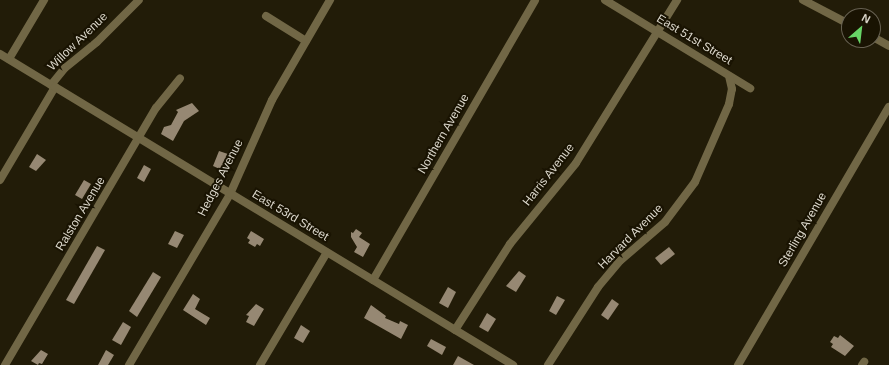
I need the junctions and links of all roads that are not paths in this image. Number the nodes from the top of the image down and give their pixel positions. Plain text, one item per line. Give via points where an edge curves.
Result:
1 (44, 0) edge
2 (139, 0) edge
3 (330, 0) edge
4 (535, 0) edge
5 (605, 0) edge
6 (677, 0) edge
7 (803, 0) edge
8 (266, 16) dead end
9 (841, 20) edge
10 (659, 33) junction
11 (306, 41) junction
12 (0, 54) edge
13 (9, 59) junction
14 (729, 76) junction
15 (180, 78) dead end
16 (53, 86) junction
17 (750, 88) dead end
18 (889, 108) edge
19 (139, 139) junction
20 (0, 180) edge
21 (230, 194) junction
22 (327, 252) junction
23 (373, 280) junction
24 (455, 330) junction
25 (5, 365) edge
26 (129, 365) edge
27 (260, 365) edge
28 (513, 365) edge
29 (548, 365) edge
30 (738, 365) edge

1 - 13 street
2 - 16 street, Willow Avenue via 97,42 65,68
3 - 11 street, Hedges Avenue
4 - 23 street, Northern Avenue
5 - 10 street, East 51st Street
6 - 10 street, Harris Avenue
7 - 9 street
8 - 11 street
10 - 14 street, East 51st Street
10 - 24 street, Harris Avenue via 576,162 510,244
11 - 21 street, Hedges Avenue via 272,100
12 - 13 street, East 53rd Street
13 - 16 street, East 53rd Street
14 - 17 street, East 51st Street
14 - 29 street, Harvard Avenue via 732,89 729,104 695,182 665,222 621,260 598,287
15 - 19 street, Ralston Avenue via 156,108
16 - 19 street, East 53rd Street
16 - 20 street, Willow Avenue
18 - 30 street, Sterling Avenue
19 - 21 street, East 53rd Street
19 - 25 street, Ralston Avenue
21 - 22 street, East 53rd Street
21 - 26 street, Hedges Avenue
22 - 23 street, East 53rd Street
22 - 27 street
23 - 24 street, East 53rd Street
24 - 28 street, East 53rd Street

